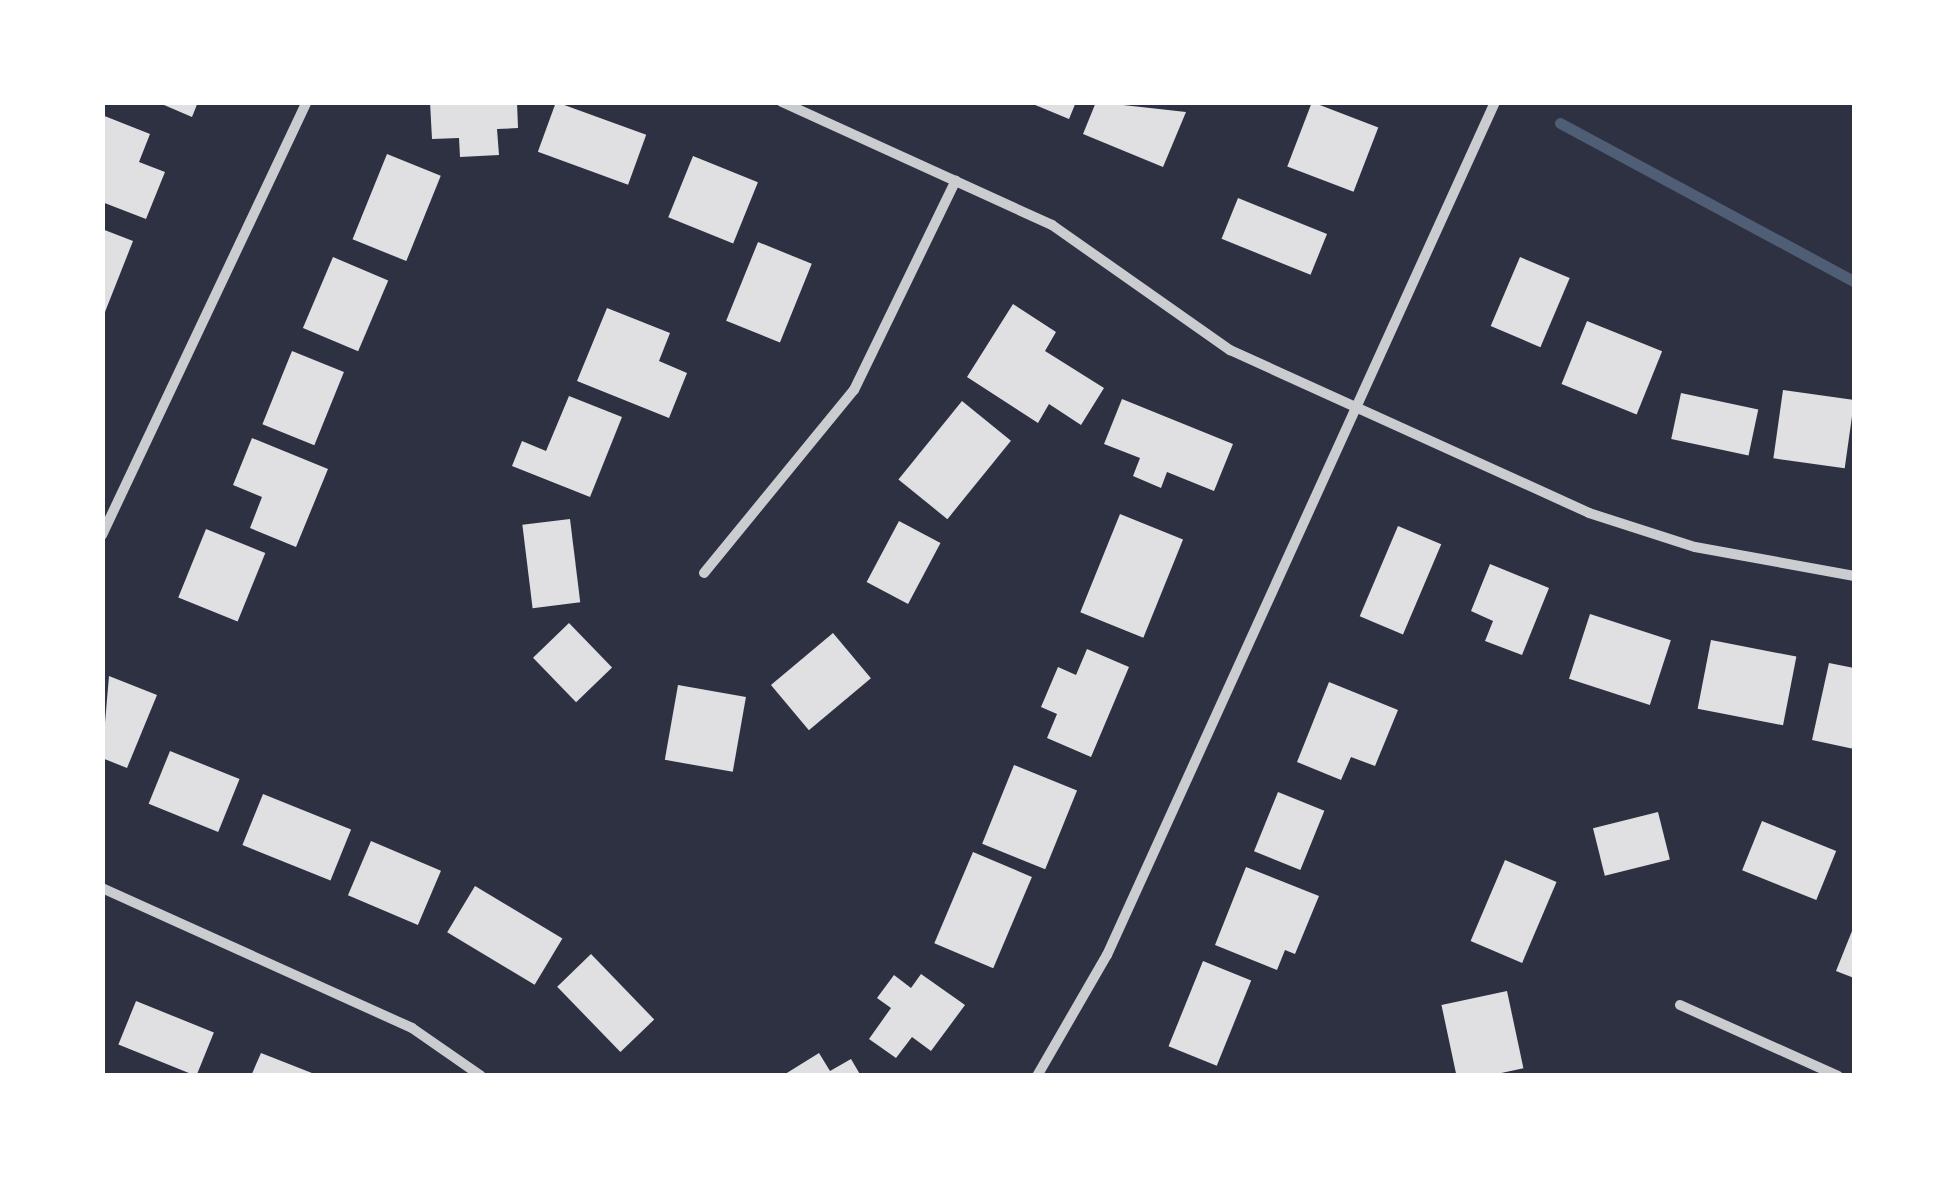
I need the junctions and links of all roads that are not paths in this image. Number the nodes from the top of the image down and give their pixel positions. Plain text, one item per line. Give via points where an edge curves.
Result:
1 (306, 102) edge
2 (782, 102) edge
3 (1494, 102) edge
4 (956, 180) junction
5 (1355, 408) junction
6 (102, 535) edge
7 (704, 573) dead end
8 (1854, 576) edge
9 (102, 888) edge
10 (1680, 1005) dead end
11 (482, 1076) edge
12 (1038, 1076) edge
13 (1838, 1076) edge

1 - 6 street
2 - 4 street
3 - 5 street
4 - 5 street via 1052,225 1175,320
4 - 7 street via 854,390
5 - 8 street via 1642,533
5 - 12 street via 1107,955
9 - 11 street via 412,1028
10 - 13 street

